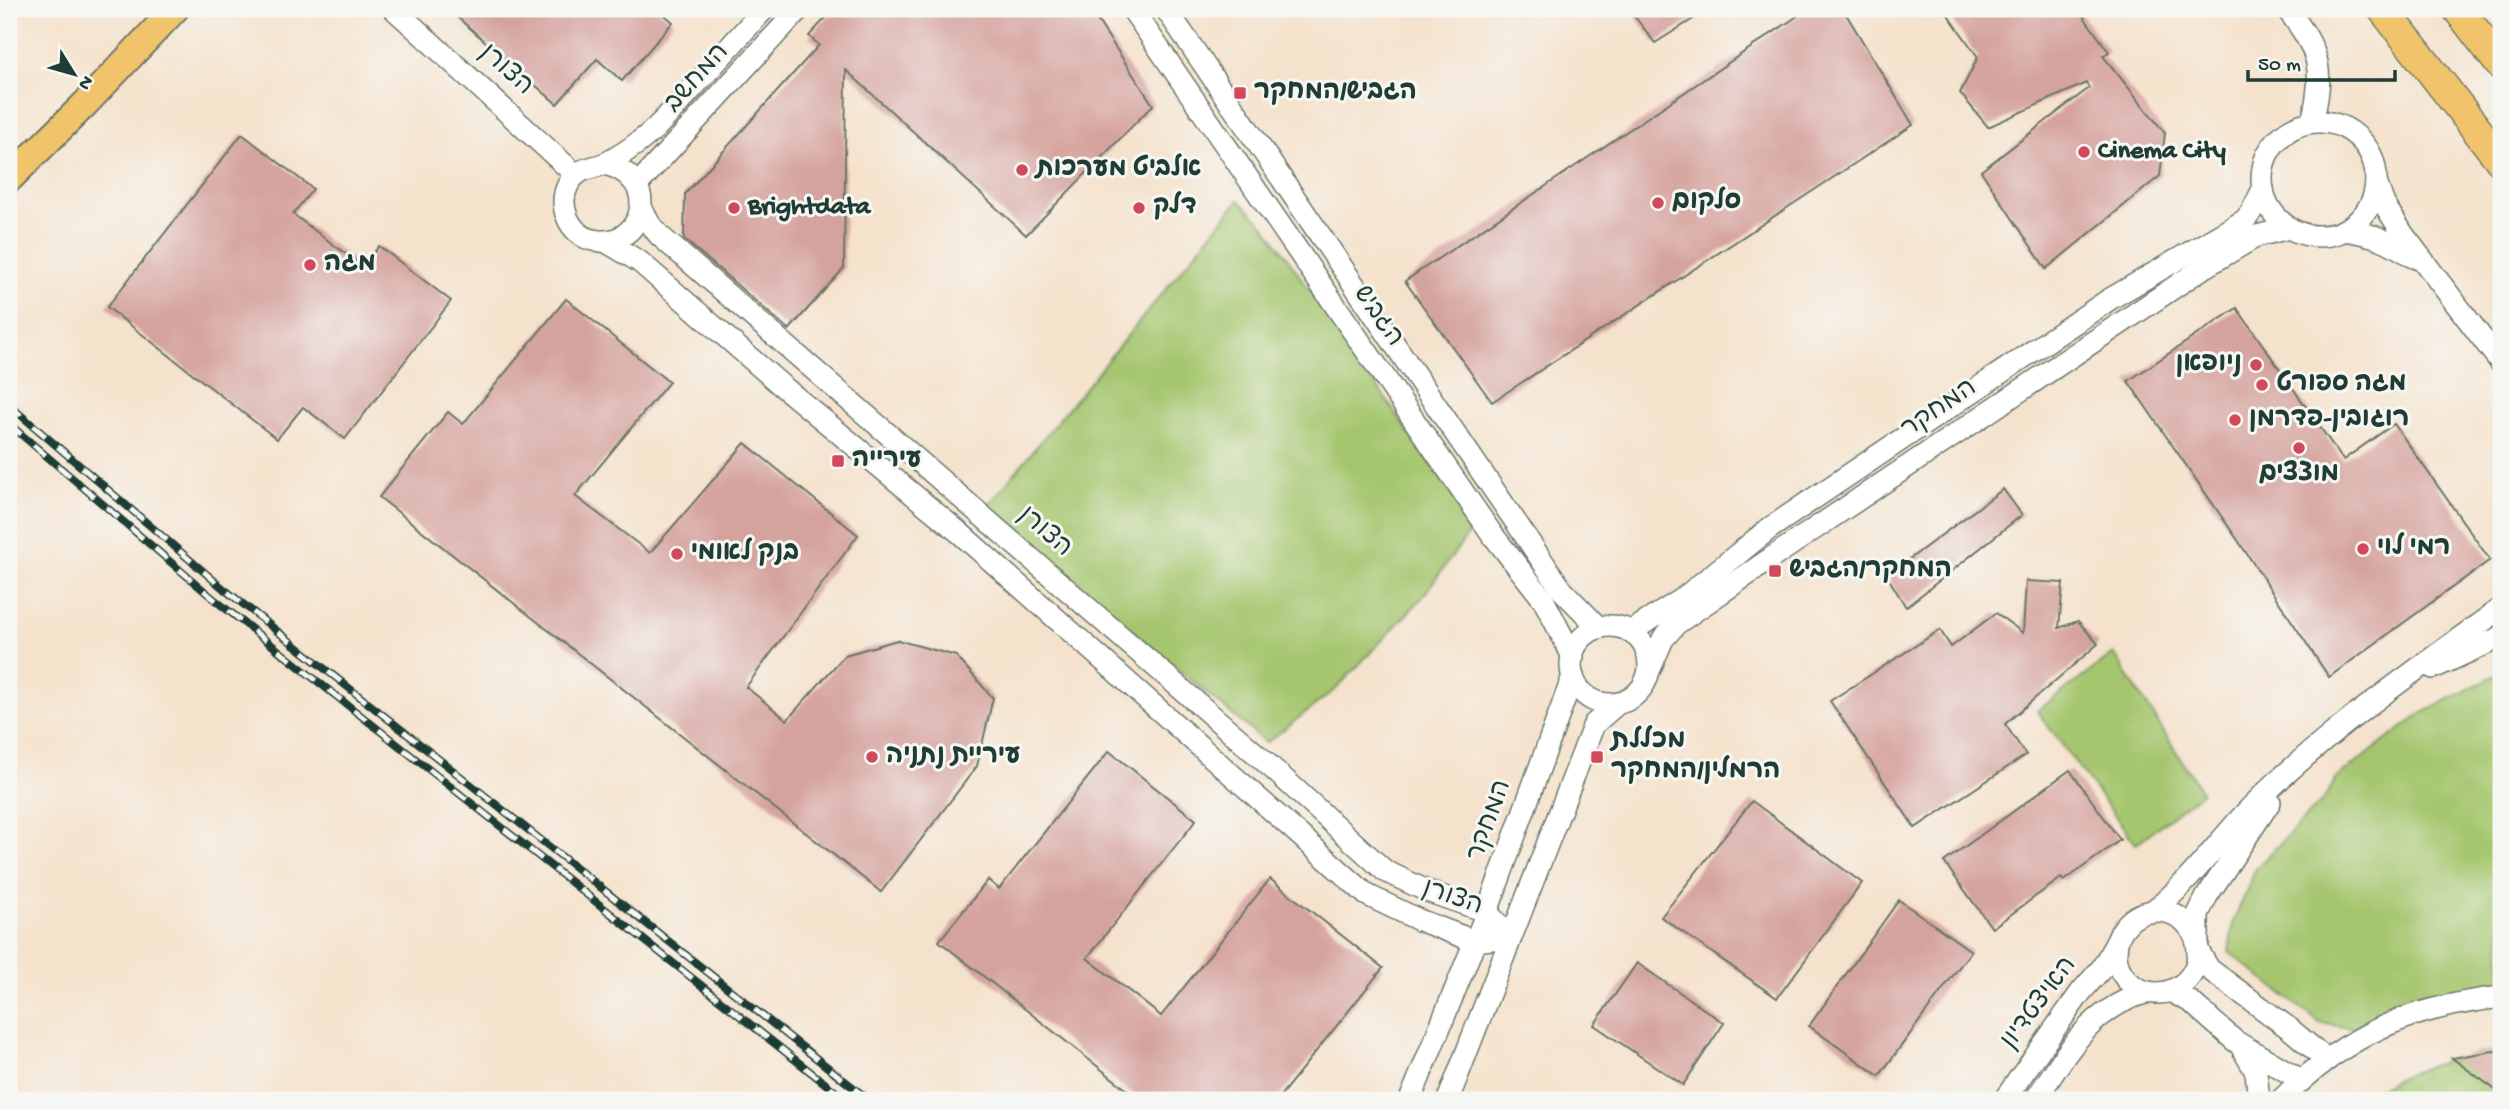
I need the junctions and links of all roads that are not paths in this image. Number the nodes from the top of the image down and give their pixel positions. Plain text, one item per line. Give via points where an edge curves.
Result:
1 (175, 9) edge
2 (394, 9) edge
3 (764, 9) edge
4 (799, 9) edge
5 (1132, 9) edge
6 (1166, 9) edge
7 (2287, 9) edge
8 (2383, 9) edge
9 (2458, 9) edge
10 (2501, 65) edge
11 (2312, 122) junction
12 (2501, 161) edge
13 (605, 164) junction
14 (576, 175) junction
15 (9, 179) edge
16 (2376, 181) junction
17 (638, 185) junction
18 (2263, 189) junction
19 (641, 207) junction
20 (2289, 228) junction
21 (2344, 230) junction
22 (605, 241) junction
23 (2430, 268) junction
24 (2501, 363) edge
25 (977, 512) junction
26 (1510, 514) junction
27 (961, 534) junction
28 (1492, 534) junction
29 (2501, 608) edge
30 (1599, 628) junction
31 (1630, 632) junction
32 (2501, 637) edge
33 (1573, 666) junction
34 (1649, 671) junction
35 (2390, 687) junction
36 (1616, 704) junction
37 (2291, 771) junction
38 (1487, 912) junction
39 (2151, 912) junction
40 (1510, 937) junction
41 (2118, 939) junction
42 (1474, 941) junction
43 (2198, 948) junction
44 (2170, 991) junction
45 (2148, 992) junction
46 (2501, 997) edge
47 (2239, 1044) junction
48 (2327, 1060) junction
49 (2301, 1080) junction
50 (1410, 1100) edge
51 (1448, 1100) edge
52 (2004, 1100) edge
53 (2035, 1100) edge
54 (2259, 1100) edge
55 (2281, 1100) edge

1 - 15 main road
2 - 14 street, הצורן
3 - 13 street, המחשב via 662,122
4 - 17 street, המחשב
5 - 28 street, הגביש
6 - 26 street, הגביש
7 - 11 street via 2317,58 2319,92
8 - 12 highway
9 - 10 highway
11 - 16 street via 2329,122 2358,137 2375,165
11 - 18 street via 2289,131 2271,147 2263,163
13 - 14 street
13 - 17 street via 618,167
14 - 22 street via 564,198 570,224 592,240
16 - 21 street via 2365,213
16 - 23 street via 2384,204
17 - 19 street
18 - 20 street via 2271,211
18 - 31 street, המחקר via 2245,220 2109,299 1770,528 1681,600
19 - 22 street via 630,230
19 - 25 street, הצורן via 660,236
20 - 21 street via 2309,236
20 - 34 street, המחקר via 2257,236 2203,268 1754,569 1676,624 1663,639
21 - 23 street via 2373,234
22 - 27 street, הצורן via 640,262
23 - 24 street
25 - 27 street
25 - 38 street, הצורן via 1385,871
26 - 28 street
26 - 30 street, הגביש via 1562,590
27 - 42 street, הצורן via 1367,895
28 - 33 street, הגביש via 1543,599
29 - 35 street
30 - 31 street
30 - 33 street via 1582,639
31 - 34 street via 1645,648
32 - 35 street
33 - 36 street via 1577,686 1594,701
33 - 38 street, המחקר
34 - 36 street via 1638,693
35 - 37 street
36 - 40 street via 1594,724
37 - 39 street
37 - 43 street via 2207,896 2198,914
38 - 40 street, הצורן
38 - 42 street, המחקר
39 - 41 street via 2133,919
39 - 43 street via 2180,917 2190,926
40 - 42 street, הצורן
40 - 51 street
41 - 45 street via 2117,962 2122,972
41 - 52 street, האיצטדיון via 2102,968
42 - 50 street, המחקר
43 - 44 street via 2192,974
43 - 48 street via 2217,975
44 - 45 street
44 - 47 street via 2191,1002
45 - 53 street, האיצטדיון via 2103,1012 2073,1045
46 - 48 street via 2454,1003 2405,1017 2359,1038
47 - 49 street
47 - 54 street via 2256,1072
48 - 49 street
49 - 55 street

